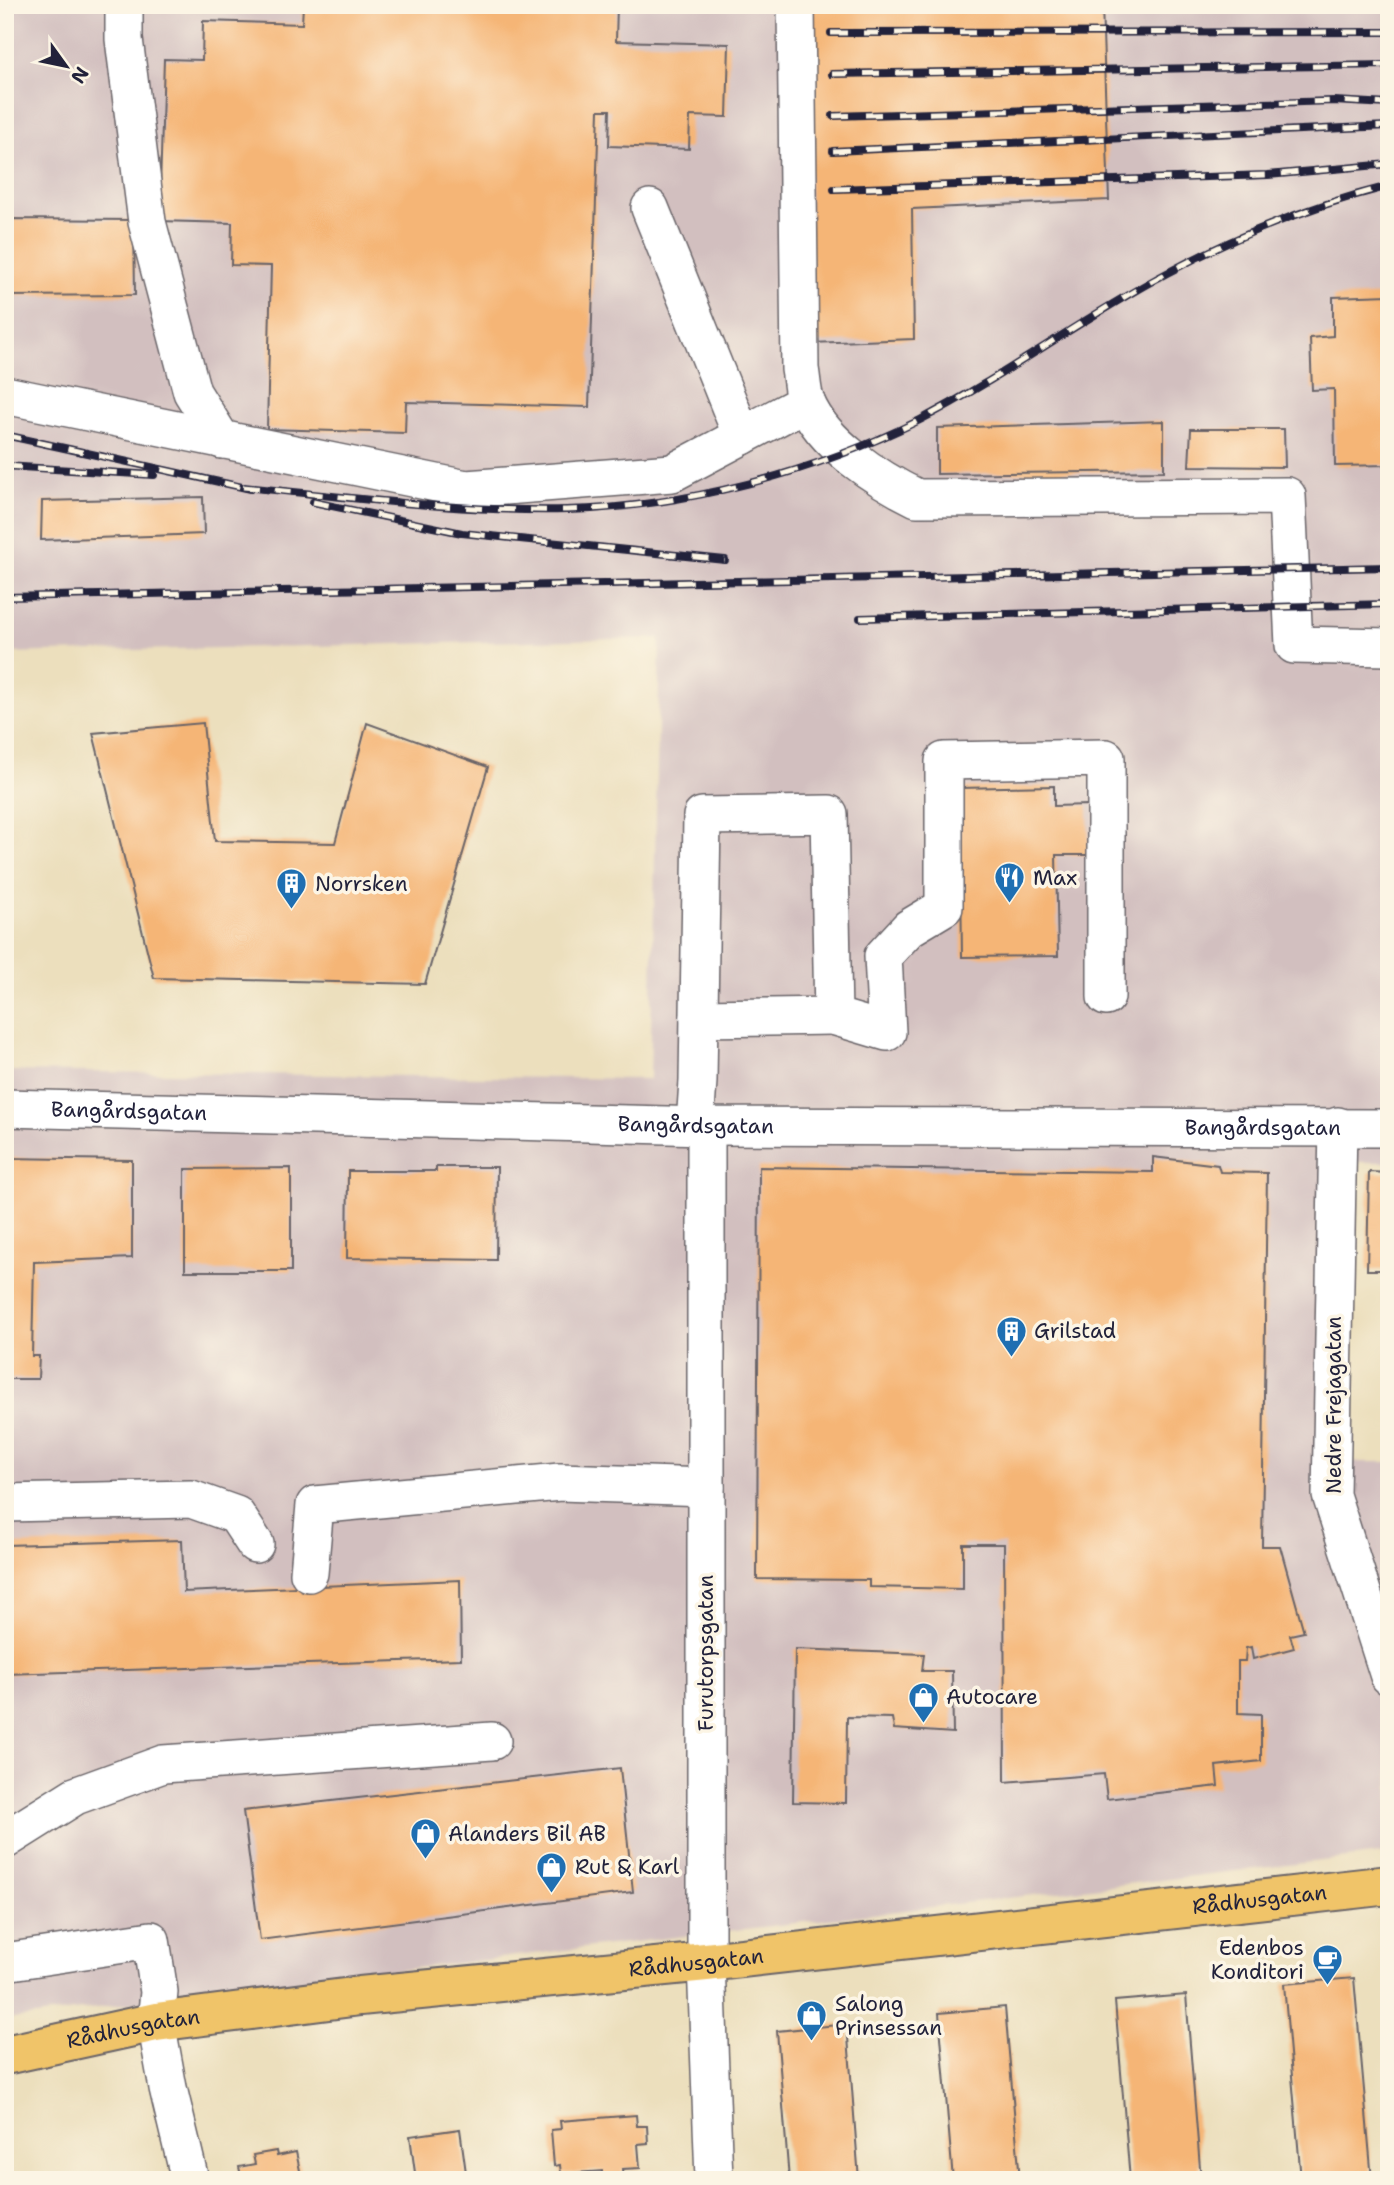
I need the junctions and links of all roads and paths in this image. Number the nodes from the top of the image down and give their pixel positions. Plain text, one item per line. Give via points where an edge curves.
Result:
1 (124, 5) edge
2 (796, 5) edge
3 (650, 208) dead end
4 (5, 395) edge
5 (806, 402) junction
6 (742, 436) junction
7 (222, 440) junction
8 (1389, 647) edge
9 (1106, 997) dead end
10 (833, 1016) junction
11 (699, 1018) junction
12 (5, 1108) edge
13 (701, 1126) junction
14 (1338, 1126) junction
15 (1389, 1128) edge
16 (706, 1487) junction
17 (5, 1503) edge
18 (256, 1544) dead end
19 (309, 1573) dead end
20 (1389, 1676) edge
21 (492, 1741) dead end
22 (5, 1840) edge
23 (1389, 1885) edge
24 (5, 1962) edge
25 (706, 1962) junction
26 (156, 2022) junction
27 (5, 2055) edge
28 (190, 2180) edge
29 (714, 2180) edge

1 - 7 street via 124,39 147,222 192,392
2 - 5 street via 800,369
3 - 6 street
4 - 7 street
5 - 6 street
5 - 8 street via 831,438 867,469 917,498 1287,496 1294,645
6 - 7 street via 672,473 466,489
9 - 10 street via 1106,758 944,761 944,907 909,928 883,956 887,1032
10 - 11 street
10 - 11 street, Furutorpsgatan via 829,814 804,814 702,816
11 - 13 street, Furutorpsgatan
12 - 13 street, Bangårdsgatan
13 - 14 street, Bangårdsgatan
13 - 16 street, Furutorpsgatan
14 - 15 street, Bangårdsgatan
14 - 20 street, Nedre Frejagatan via 1331,1495
16 - 19 street via 560,1482 316,1504
16 - 25 street, Furutorpsgatan
17 - 18 street via 191,1499 236,1515
21 - 22 street via 163,1764 75,1796
23 - 25 main road, Rådhusgatan
24 - 26 street via 151,1940 159,1992
25 - 26 main road, Rådhusgatan via 360,1996
25 - 29 street, Furutorpsgatan
26 - 27 main road, Rådhusgatan
26 - 28 street

